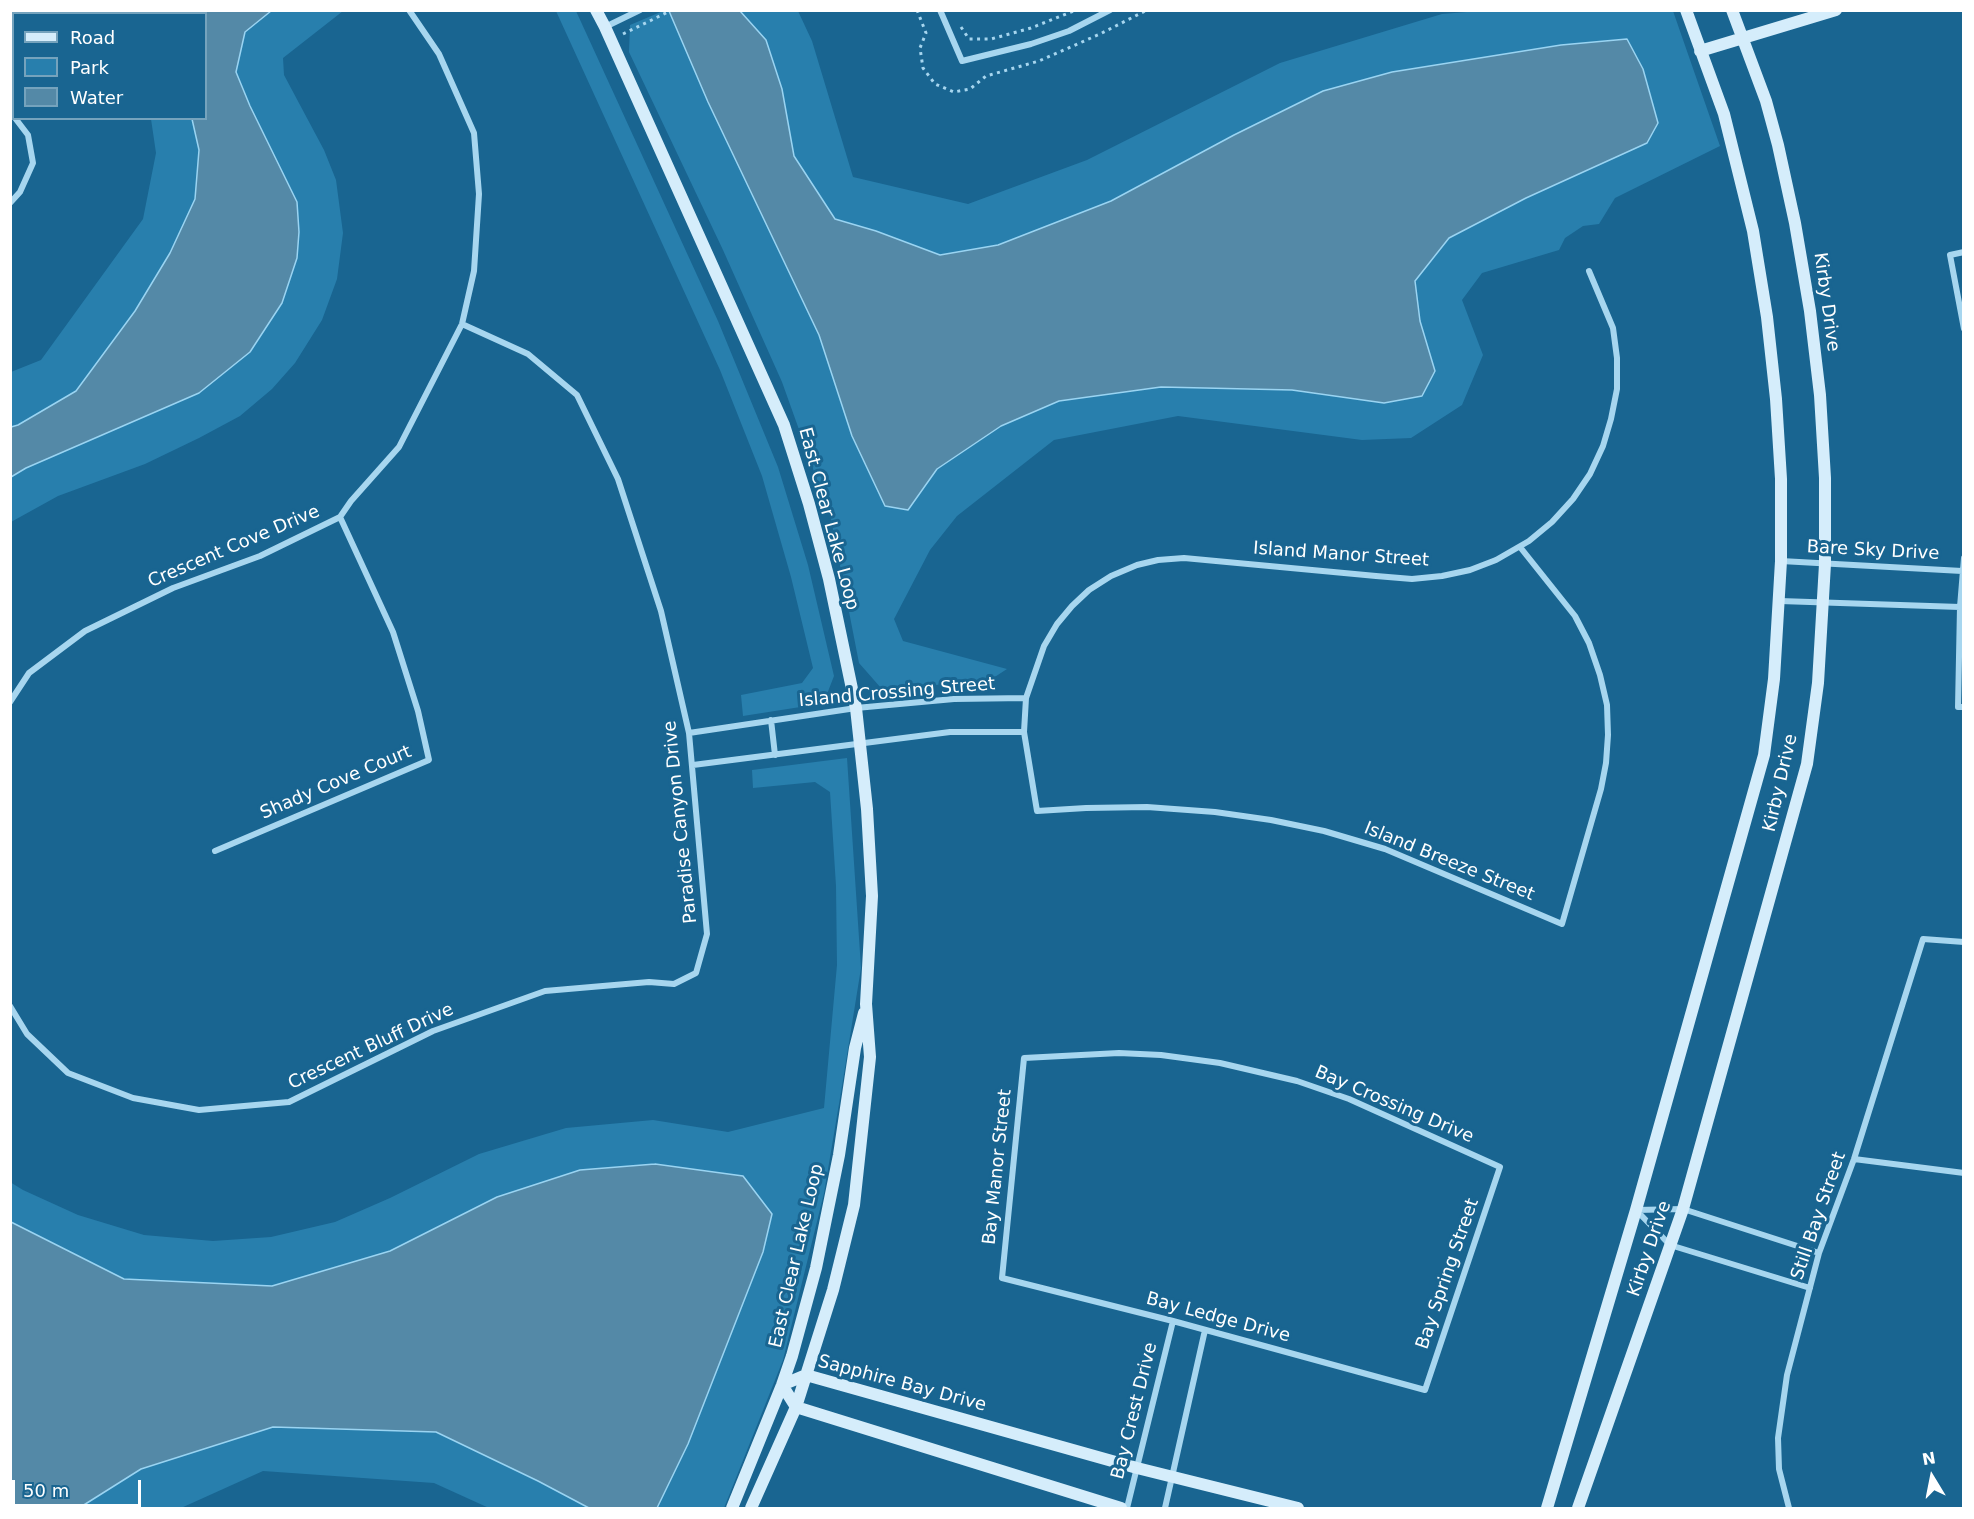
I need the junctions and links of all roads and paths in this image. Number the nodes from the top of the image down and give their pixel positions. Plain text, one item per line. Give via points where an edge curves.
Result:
1 (409, 10) edge
2 (596, 10) edge
3 (640, 10) edge
4 (672, 10) edge
5 (940, 10) edge
6 (1077, 10) edge
7 (1110, 10) edge
8 (1732, 10) edge
9 (1836, 10) edge
10 (1686, 11) edge
11 (960, 25) dead end
12 (605, 27) junction
13 (1744, 38) junction
14 (611, 41) junction
15 (1700, 51) junction
16 (16, 120) edge
17 (10, 203) edge
18 (1964, 252) edge
19 (1590, 271) dead end
20 (462, 324) junction
21 (1964, 329) edge
22 (340, 517) junction
23 (1520, 547) junction
24 (1964, 558) edge
25 (1781, 561) junction
26 (1825, 564) junction
27 (1962, 571) edge
28 (1780, 601) junction
29 (1824, 603) junction
30 (1960, 607) junction
31 (1026, 698) junction
32 (10, 702) edge
33 (1961, 707) edge
34 (856, 708) junction
35 (771, 720) junction
36 (1024, 732) junction
37 (689, 733) junction
38 (860, 744) junction
39 (775, 755) junction
40 (693, 765) junction
41 (1037, 811) joint
42 (215, 851) dead end
43 (707, 934) joint
44 (1964, 942) edge
45 (866, 1004) junction
46 (10, 1006) edge
47 (1024, 1058) joint
48 (1854, 1160) junction
49 (1500, 1167) joint
50 (1964, 1173) edge
51 (1683, 1209) junction
52 (1636, 1210) junction
53 (1670, 1245) junction
54 (1819, 1253) junction
55 (1002, 1278) joint
56 (1810, 1288) junction
57 (1173, 1322) junction
58 (1205, 1330) junction
59 (806, 1375) junction
60 (782, 1385) junction
61 (1425, 1390) joint
62 (796, 1407) junction
63 (1137, 1468) junction
64 (1172, 1476) junction
65 (732, 1509) edge
66 (751, 1509) edge
67 (1121, 1509) edge
68 (1127, 1509) edge
69 (1165, 1509) edge
70 (1298, 1509) edge
71 (1547, 1509) edge
72 (1578, 1509) edge
73 (1789, 1509) edge

1 - 20 street, Crescent Cove Drive via 439,54 474,132 479,194 474,271
2 - 12 street, East Clear Lake Loop
3 - 12 street
4 - 14 path
5 - 7 street via 962,61 1031,44
6 - 11 path via 991,39 969,39
8 - 13 street, Kirby Drive
9 - 13 street
10 - 15 street, Kirby Drive
12 - 14 street, East Clear Lake Loop
13 - 15 street
13 - 26 street, Kirby Drive via 1778,145 1810,311 1820,395
14 - 34 street, East Clear Lake Loop via 784,425 829,579
15 - 25 street, Kirby Drive via 1735,155 1767,317 1781,479
16 - 17 street via 28,135 33,163 20,192
18 - 21 street via 1950,255
19 - 23 street, Island Manor Street via 1613,328 1617,389 1611,419 1603,446 1573,499
20 - 22 street, Crescent Cove Drive via 399,447
20 - 37 street, Paradise Canyon Drive via 528,354 577,395 618,479 661,611
22 - 32 street, Crescent Cove Drive via 260,556 173,588 85,631 29,673
22 - 42 street, Shady Cove Court via 393,632 429,760
23 - 31 street, Island Manor Street via 1470,570 1412,579 1184,558 1137,565 1111,576 1072,606 1044,646
23 - 41 street, Island Breeze Street via 1575,616 1589,643 1606,705 1608,735 1603,780 1562,924 1385,849 1324,831 1215,812 1158,808
24 - 27 street
25 - 26 street, Bare Sky Drive
25 - 28 street, Kirby Drive
26 - 27 street, Bare Sky Drive
26 - 29 street, Kirby Drive
27 - 30 street
28 - 29 street
28 - 52 street, Kirby Drive via 1764,755
29 - 30 street
29 - 51 street, Kirby Drive via 1808,764
30 - 33 street
31 - 34 street, Island Crossing Street via 954,699
31 - 36 street, Island Manor Street
34 - 35 street, Island Crossing Street
34 - 38 street, East Clear Lake Loop
35 - 37 street, Island Crossing Street
35 - 39 street
36 - 38 street via 950,732
36 - 41 street, Island Manor Street
37 - 40 street, Paradise Canyon Drive
38 - 39 street
38 - 45 street, East Clear Lake Loop via 872,896
39 - 40 street
40 - 43 street, Paradise Canyon Drive
43 - 46 street, Crescent Bluff Drive via 696,973 674,984 650,982 544,991 433,1031 289,1102 199,1110 133,1098 68,1073 27,1034
44 - 48 street, Still Bay Street via 1923,939
45 - 59 street, East Clear Lake Loop via 870,1057 854,1205
45 - 60 street, East Clear Lake Loop via 816,1268
47 - 49 street, Bay Crossing Drive via 1161,1055 1273,1074 1349,1099
47 - 55 street, Bay Manor Street
48 - 50 street
48 - 54 street, Still Bay Street
49 - 61 street, Bay Spring Street
51 - 52 street
51 - 53 street, Kirby Drive
51 - 54 street
52 - 53 street
52 - 71 street, Kirby Drive
53 - 56 street
53 - 72 street, Kirby Drive
54 - 56 street, Still Bay Street
55 - 57 street, Bay Ledge Drive
56 - 73 street, Still Bay Street via 1787,1375 1778,1438 1779,1469
57 - 58 street, Bay Ledge Drive
57 - 63 street, Bay Crest Drive
58 - 61 street, Bay Ledge Drive
58 - 64 street
59 - 60 street, Sapphire Bay Drive
59 - 62 street, East Clear Lake Loop
59 - 63 street, Sapphire Bay Drive
60 - 62 street
60 - 65 street, East Clear Lake Loop
62 - 66 street, East Clear Lake Loop
62 - 67 street
63 - 64 street, Sapphire Bay Drive
63 - 68 street, Bay Crest Drive
64 - 69 street
64 - 70 street, Sapphire Bay Drive

